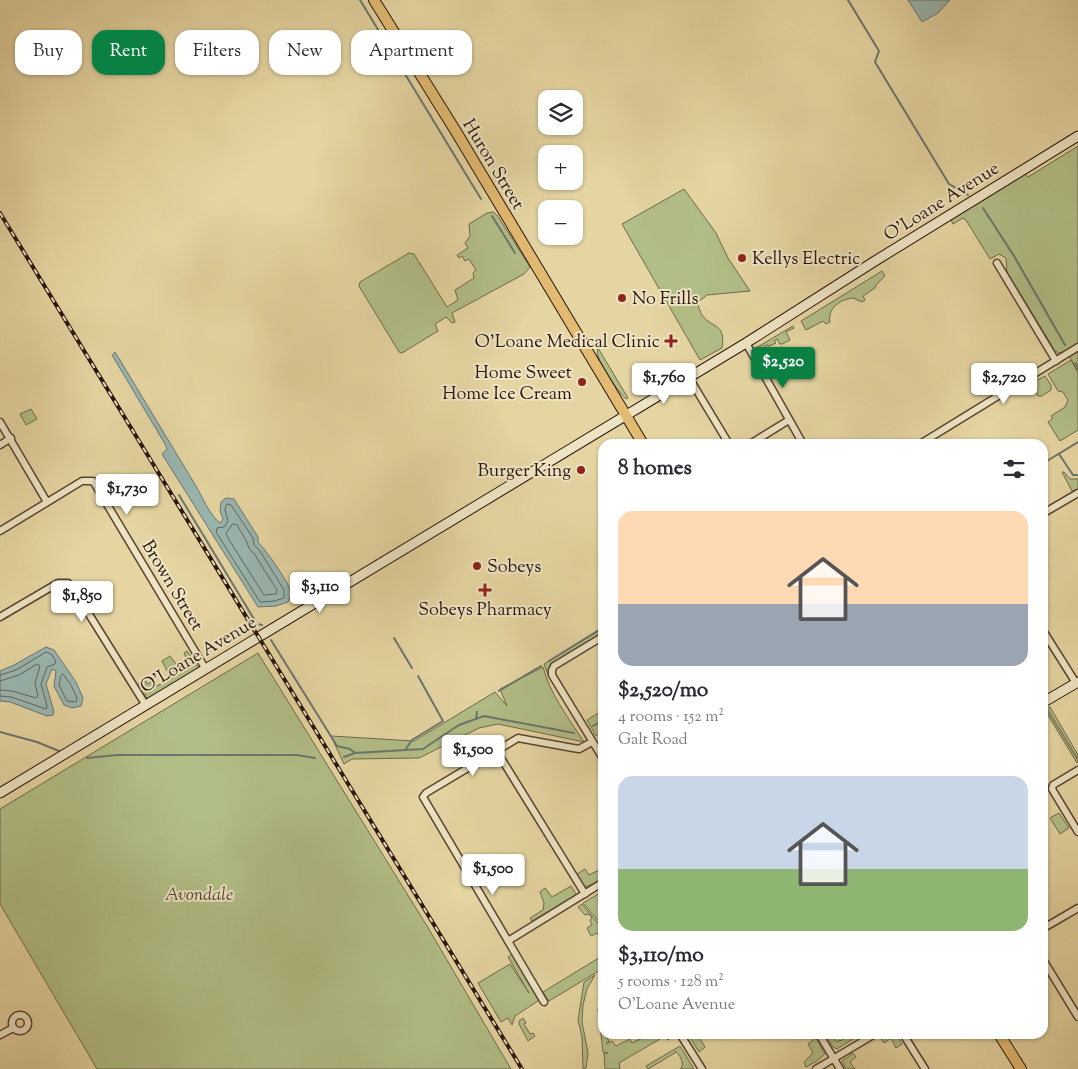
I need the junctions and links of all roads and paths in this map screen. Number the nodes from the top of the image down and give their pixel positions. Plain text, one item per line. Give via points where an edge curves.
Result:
1 (374, 0) edge
2 (1078, 136) edge
3 (997, 263) dead end
4 (746, 343) junction
5 (1078, 347) edge
6 (1056, 361) junction
7 (688, 376) junction
8 (627, 414) junction
9 (789, 420) junction
10 (0, 422) edge
11 (11, 438) junction
12 (641, 439) edge
13 (726, 439) edge
14 (758, 439) edge
15 (800, 439) edge
16 (928, 439) edge
17 (0, 445) edge
18 (1078, 493) edge
19 (47, 502) junction
20 (1048, 510) edge
21 (0, 531) edge
22 (0, 617) edge
23 (1048, 638) edge
24 (598, 639) edge
25 (205, 668) junction
26 (1077, 682) edge
27 (1048, 699) edge
28 (146, 704) junction
29 (592, 742) junction
30 (496, 750) junction
31 (598, 751) edge
32 (1078, 770) edge
33 (0, 793) edge
34 (1078, 832) edge
35 (598, 886) edge
36 (585, 894) junction
37 (1078, 908) edge
38 (1048, 926) edge
39 (508, 941) junction
40 (1048, 968) edge
41 (544, 1002) dead end
42 (1078, 1017) edge
43 (13, 1028) dead end
44 (0, 1035) edge
45 (683, 1039) edge
46 (822, 1039) edge
47 (866, 1039) edge
48 (906, 1039) edge
49 (1002, 1039) edge
50 (834, 1058) junction
51 (702, 1069) edge
52 (816, 1069) edge
53 (840, 1069) edge
54 (925, 1069) edge
55 (1021, 1069) edge

1 - 8 main road, Huron Street
2 - 4 street, O'Loane Avenue
3 - 6 street
4 - 7 street, O'Loane Avenue
4 - 9 street
5 - 6 street
6 - 16 street
7 - 8 street, O'Loane Avenue
7 - 13 street
8 - 12 main road, Huron Street
8 - 25 street, O'Loane Avenue
9 - 14 street
9 - 15 street
10 - 11 street
11 - 17 street
11 - 19 street
18 - 20 street
19 - 21 street, Brown Street
19 - 25 street, Brown Street via 82,481 93,481
22 - 28 street via 58,583 68,583
23 - 26 street
24 - 29 street via 552,670
25 - 28 street, O'Loane Avenue
26 - 27 street
28 - 33 street, O'Loane Avenue
29 - 30 street via 573,748 518,738
29 - 31 street
30 - 36 street
30 - 39 street via 426,793 423,799
32 - 34 street via 1053,785 1052,789
35 - 36 street
36 - 39 street
37 - 38 street
39 - 41 street
40 - 42 street
43 - 44 street
45 - 51 street
46 - 50 street
47 - 50 street
48 - 54 street
49 - 55 main road
50 - 52 street
50 - 53 street

